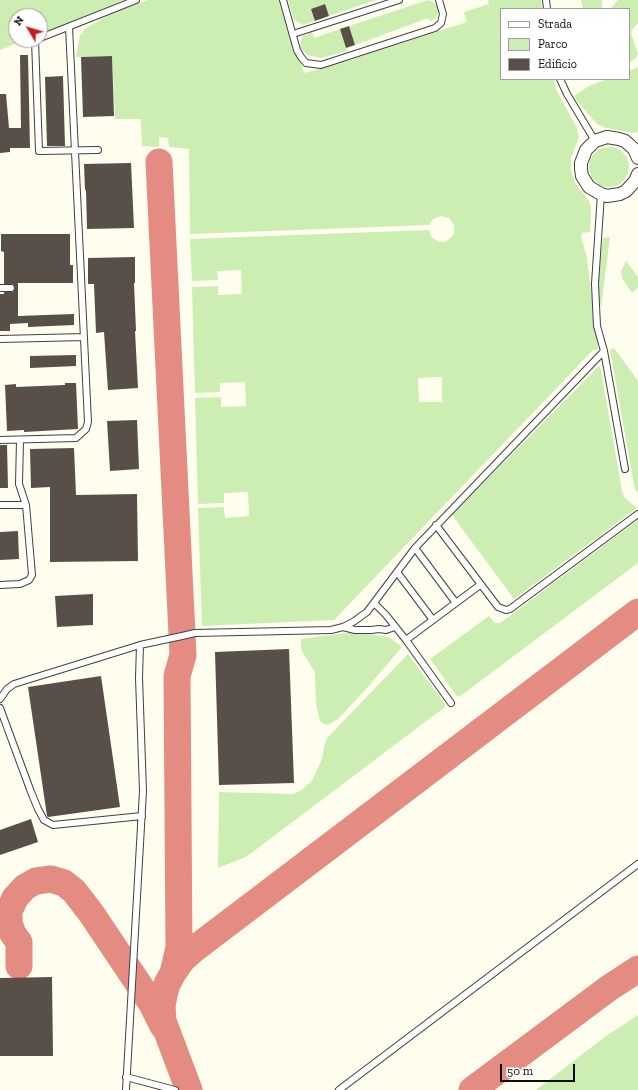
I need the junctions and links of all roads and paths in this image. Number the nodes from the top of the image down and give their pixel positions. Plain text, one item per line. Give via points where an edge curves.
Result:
1 (136, 0) edge
2 (283, 0) edge
3 (399, 0) edge
4 (439, 0) edge
5 (69, 27) junction
6 (293, 34) junction
7 (48, 35) edge
8 (36, 48) edge
9 (560, 80) edge
10 (595, 141) junction
11 (75, 150) junction
12 (98, 150) dead end
13 (637, 151) edge
14 (638, 174) edge
15 (601, 194) junction
16 (0, 288) edge
17 (11, 288) dead end
18 (84, 337) junction
19 (0, 339) edge
20 (604, 351) junction
21 (0, 440) edge
22 (20, 440) junction
23 (625, 469) dead end
24 (0, 505) edge
25 (26, 505) junction
26 (638, 514) edge
27 (436, 525) junction
28 (415, 548) junction
29 (397, 572) junction
30 (0, 585) edge
31 (480, 585) junction
32 (374, 603) junction
33 (456, 603) junction
34 (433, 620) junction
35 (343, 627) junction
36 (395, 627) junction
37 (406, 640) junction
38 (140, 645) junction
39 (0, 699) edge
40 (451, 702) dead end
41 (0, 708) edge
42 (142, 816) junction
43 (638, 864) edge
44 (126, 1077) junction
45 (126, 1090) edge
46 (175, 1090) edge
47 (339, 1090) edge

1 - 5 lane
2 - 6 lane
3 - 6 lane
4 - 6 lane via 443,14 441,23 435,28 321,65 306,63 297,50
5 - 7 lane
5 - 11 lane
8 - 11 lane via 39,152
9 - 10 lane
10 - 13 street via 607,137 619,138
10 - 15 street via 586,150 581,169 585,182
11 - 12 lane
11 - 18 lane
14 - 15 street via 631,186 620,194
15 - 20 lane via 595,284 597,326
16 - 17 lane
18 - 19 lane
18 - 22 lane via 88,422 86,429 76,438
20 - 23 lane
20 - 27 lane
21 - 22 lane
22 - 25 lane via 19,484
24 - 25 lane
25 - 30 lane via 32,575 29,580 20,584
26 - 31 lane via 510,609 503,610 498,607
27 - 28 lane
27 - 31 lane
28 - 29 lane
28 - 33 lane
29 - 32 lane
29 - 34 lane
31 - 33 lane
32 - 35 lane via 361,616
32 - 36 lane
33 - 34 lane
34 - 37 lane
35 - 36 lane via 355,630 386,630
35 - 38 lane via 330,630 195,633
36 - 37 lane
37 - 40 lane
38 - 39 lane via 14,684
38 - 42 lane
41 - 42 lane via 44,820 53,825
42 - 44 lane
43 - 47 lane
44 - 45 lane
44 - 46 lane

